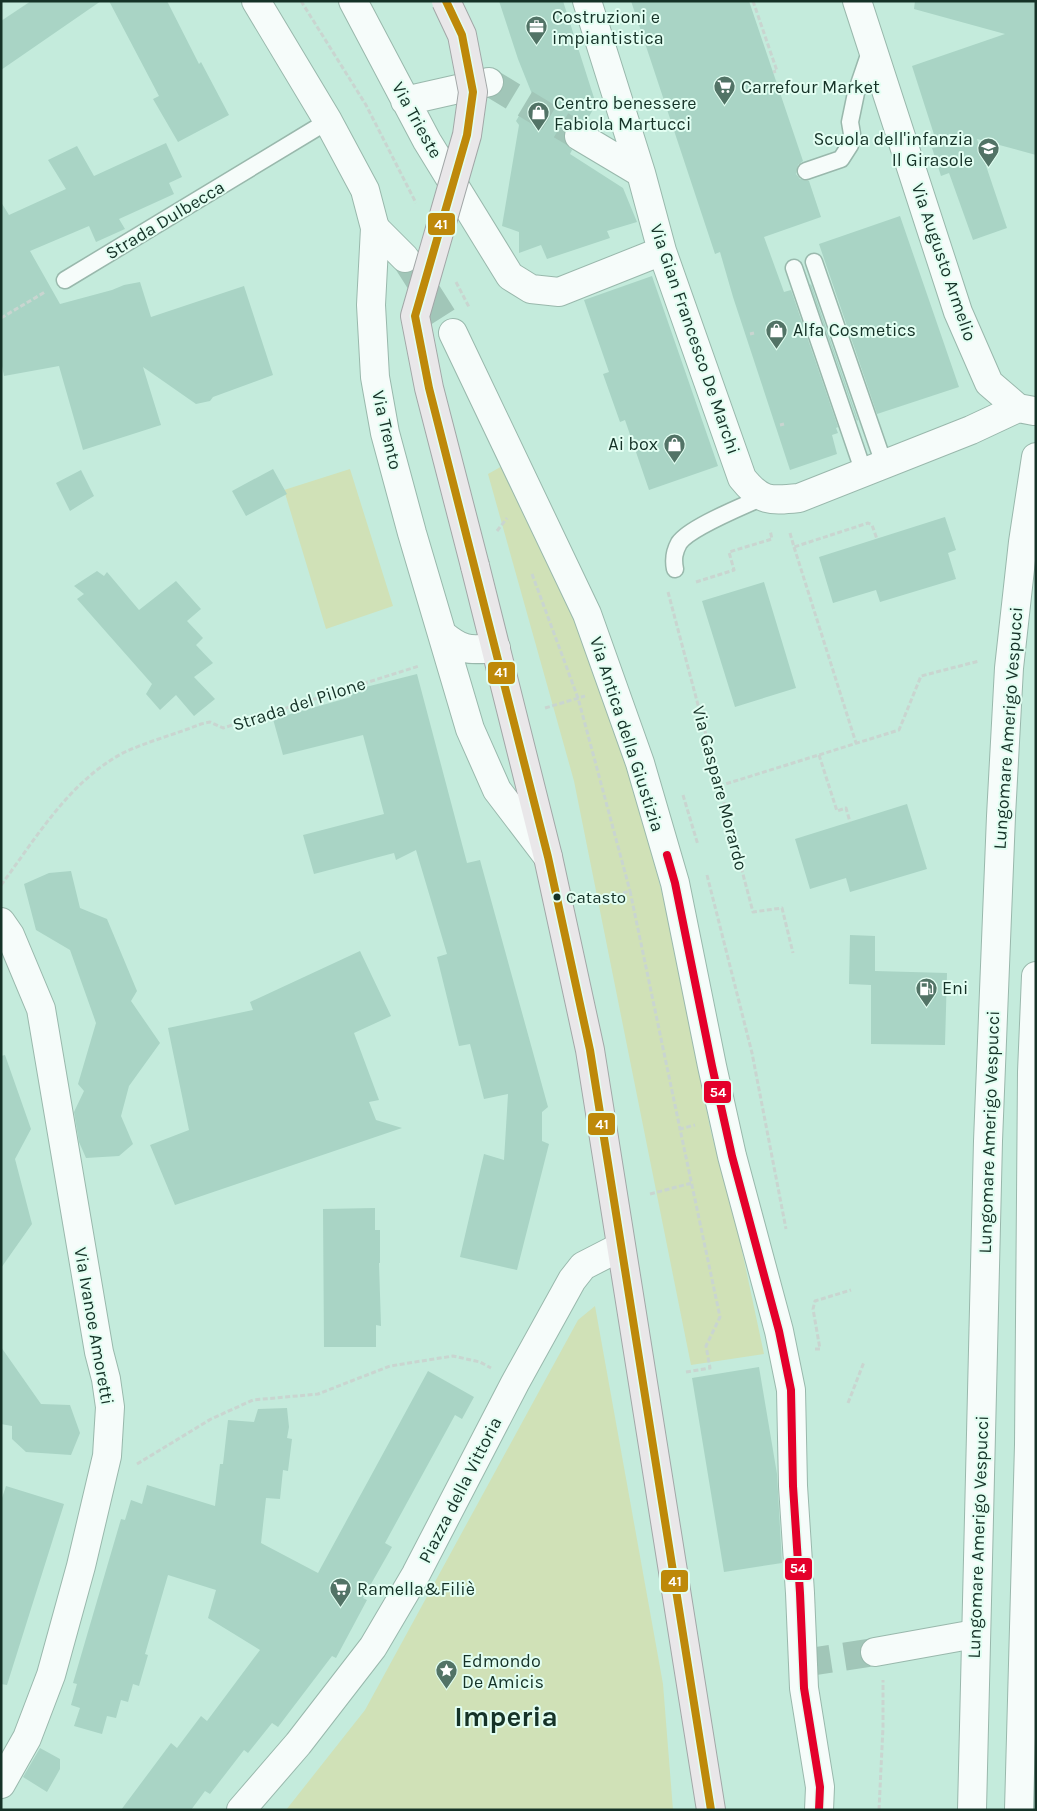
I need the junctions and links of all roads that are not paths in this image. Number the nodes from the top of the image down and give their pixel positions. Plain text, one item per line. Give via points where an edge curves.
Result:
1 (256, 1) edge
2 (353, 1) edge
3 (446, 1) edge
4 (587, 1) edge
5 (857, 1) edge
6 (872, 47) junction
7 (489, 82) tunnel mouth
8 (405, 101) junction
9 (328, 121) junction
10 (579, 136) tunnel mouth
11 (806, 171) dead end
12 (641, 173) junction
13 (375, 228) junction
14 (662, 251) junction
15 (405, 258) tunnel mouth
16 (814, 262) dead end
17 (794, 268) dead end
18 (64, 280) road end
19 (453, 333) tunnel mouth
20 (1027, 410) edge
21 (1036, 457) edge
22 (874, 468) junction
23 (763, 498) junction
24 (675, 569) dead end
25 (445, 645) junction
26 (496, 648) junction
27 (548, 857) junction
28 (1, 922) edge
29 (1036, 976) edge
30 (620, 1247) junction
31 (1031, 1570) edge
32 (975, 1634) junction
33 (879, 1651) tunnel mouth
34 (1, 1784) edge
35 (242, 1810) edge
36 (711, 1810) edge
37 (819, 1810) edge
38 (972, 1810) edge
39 (1019, 1810) edge

1 - 9 street, Via Trento
2 - 8 street, Via Trieste
3 - 26 main road, bridge via 462,35 473,92 467,135 415,316 429,388
4 - 12 street, Via Gian Francesco De Marchi
5 - 6 street, Via Augusto Armelio
6 - 11 lane via 856,93 850,122 850,146 842,159
6 - 20 street, Via Augusto Armelio via 958,312 989,383
7 - 8 street
8 - 14 street, Via Trieste via 510,276 531,289 560,292
9 - 13 street, Via Trento via 365,190
9 - 18 lane, Strada Dulbecca
10 - 12 street
12 - 14 street, Via Gian Francesco De Marchi
13 - 15 street
13 - 25 street, Via Trento via 371,305 375,377 385,433
14 - 23 street, Via Gian Francesco De Marchi via 742,478
16 - 22 lane
17 - 22 lane
19 - 37 street, Via Antica della Giustizia via 587,614 640,763 675,883 732,1156 779,1331 799,1389 792,1486 804,1688 820,1787
20 - 22 street
21 - 32 street, Lungomare Amerigo Vespucci via 1009,668 1002,796 988,1141
22 - 23 street via 799,498
23 - 24 lane via 691,532 680,541 673,555
25 - 26 street via 471,650
25 - 27 street, Via Trento via 470,729 497,790
26 - 27 main road
27 - 30 main road via 590,1050
28 - 34 street, Via Ivanoe Amoretti via 10,934 40,1009 110,1407 101,1480 51,1675 27,1738
29 - 31 street via 1032,1072
30 - 35 street, Piazza della Vittoria via 583,1266 572,1280 416,1574 373,1647
30 - 36 main road
31 - 39 street
32 - 33 street
32 - 38 street, Lungomare Amerigo Vespucci

